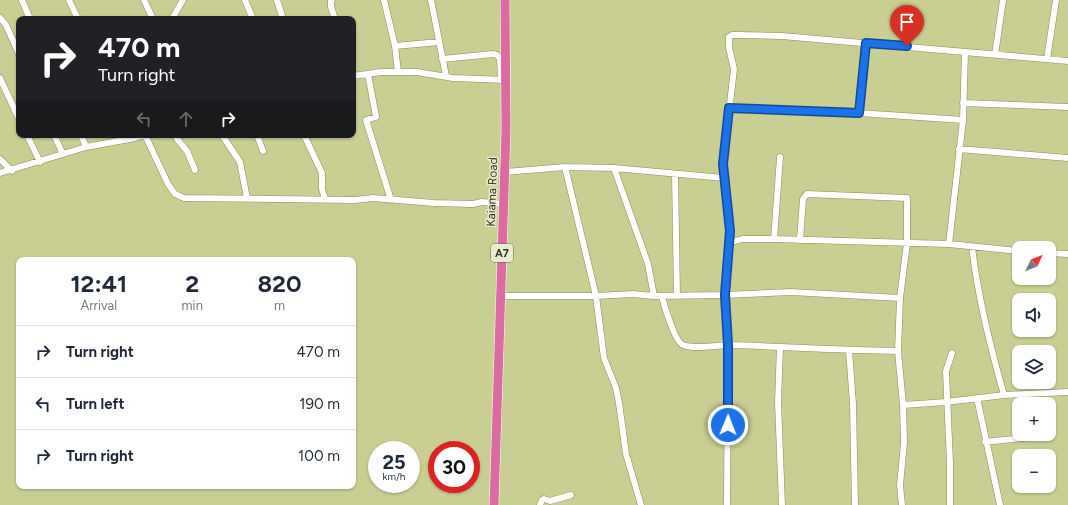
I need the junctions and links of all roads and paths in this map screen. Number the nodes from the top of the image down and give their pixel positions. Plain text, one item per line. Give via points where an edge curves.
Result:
1 (22, 0) edge
2 (69, 0) edge
3 (144, 0) edge
4 (183, 0) edge
5 (245, 0) edge
6 (277, 0) edge
7 (332, 0) edge
8 (384, 0) edge
9 (431, 0) edge
10 (505, 0) edge
11 (998, 0) edge
12 (1056, 0) edge
13 (1003, 3) edge
14 (29, 16) edge
15 (77, 16) edge
16 (152, 16) edge
17 (174, 16) edge
18 (252, 16) edge
19 (283, 16) edge
20 (334, 16) edge
21 (0, 18) edge
22 (439, 42) junction
23 (866, 43) junction
24 (395, 46) junction
25 (16, 48) edge
26 (965, 52) junction
27 (995, 55) junction
28 (442, 59) junction
29 (1047, 59) junction
30 (1068, 61) edge
31 (398, 72) junction
32 (368, 74) junction
33 (356, 76) edge
34 (446, 76) junction
35 (0, 78) edge
36 (503, 80) junction
37 (963, 103) junction
38 (1068, 107) edge
39 (729, 108) junction
40 (16, 113) edge
41 (859, 113) junction
42 (962, 120) junction
43 (28, 138) edge
44 (55, 138) edge
45 (82, 138) edge
46 (130, 138) edge
47 (146, 138) edge
48 (176, 138) edge
49 (224, 138) edge
50 (258, 138) edge
51 (305, 138) edge
52 (86, 148) junction
53 (960, 149) junction
54 (263, 151) dead end
55 (63, 154) junction
56 (780, 157) dead end
57 (1068, 158) edge
58 (0, 159) edge
59 (40, 162) junction
60 (565, 167) junction
61 (614, 168) junction
62 (12, 170) junction
63 (195, 170) dead end
64 (505, 172) junction
65 (0, 173) edge
66 (675, 174) junction
67 (724, 178) junction
68 (246, 198) junction
69 (325, 199) junction
70 (391, 200) junction
71 (503, 204) junction
72 (774, 239) junction
73 (800, 240) junction
74 (729, 243) junction
75 (907, 243) junction
76 (949, 244) junction
77 (972, 247) junction
78 (1012, 250) edge
79 (1056, 253) edge
80 (1068, 254) edge
81 (725, 295) junction
82 (501, 296) junction
83 (596, 296) junction
84 (654, 296) junction
85 (662, 296) junction
86 (677, 296) junction
87 (900, 298) junction
88 (728, 345) junction
89 (780, 347) junction
90 (849, 350) junction
91 (898, 351) junction
92 (952, 353) dead end
93 (1068, 392) edge
94 (1004, 395) junction
95 (977, 398) junction
96 (946, 402) junction
97 (903, 405) junction
98 (1012, 439) edge
99 (985, 442) junction
100 (571, 495) dead end
101 (551, 503) edge
102 (494, 505) edge
103 (540, 505) edge
104 (641, 505) edge
105 (727, 505) edge
106 (782, 505) edge
107 (855, 505) edge
108 (902, 505) edge
109 (950, 505) edge
110 (1000, 505) edge

1 - 14 street
2 - 15 street
3 - 16 street
4 - 17 street
5 - 18 street
6 - 19 street
7 - 20 street via 330,4
8 - 24 street
9 - 22 street
10 - 36 highway, Kaiama Road / A7
11 - 13 street
12 - 29 street
13 - 27 street
21 - 25 street
22 - 24 street
22 - 28 street
23 - 26 street
23 - 39 street via 732,35 728,41 734,68
23 - 41 street
24 - 31 street
26 - 27 street
26 - 37 street
27 - 29 street
28 - 34 street
28 - 36 street via 498,55
29 - 30 street
31 - 32 street
31 - 34 street
32 - 33 street
32 - 70 street via 376,117 366,120
34 - 36 street
35 - 40 street
36 - 64 highway, Kaiama Road / A7
37 - 38 street
37 - 42 street
39 - 41 street
39 - 67 street
41 - 42 street
42 - 53 street
43 - 59 street
44 - 55 street
45 - 52 street
46 - 52 street
47 - 68 street via 175,194 184,198
48 - 63 street via 187,151
49 - 68 street via 240,162
50 - 54 street
51 - 69 street via 322,173
52 - 55 street
53 - 57 street
53 - 76 street
55 - 59 street
56 - 72 street
58 - 62 street
59 - 62 street
60 - 61 street
60 - 64 street
60 - 83 street
61 - 66 street
61 - 84 street via 648,264
62 - 65 street
64 - 71 highway, Kaiama Road / A7
66 - 67 street
66 - 86 street
67 - 74 street
68 - 69 street
69 - 70 street
70 - 71 street
71 - 82 highway, Kaiama Road / A7
72 - 73 street
72 - 74 street via 742,239
73 - 75 street
73 - 75 street via 803,199 807,194 811,194 907,198
74 - 81 street
75 - 76 street
75 - 87 street
76 - 77 street
77 - 78 street
77 - 94 street via 977,289
79 - 80 street
81 - 86 street
81 - 87 street via 791,292
81 - 88 street
82 - 83 street
82 - 102 highway, Kaiama Road / A7
83 - 84 street
83 - 104 street via 604,358 616,388 626,454
84 - 85 street
85 - 86 street
85 - 88 street via 680,343 699,347
87 - 91 street
88 - 89 street
88 - 105 street
89 - 90 street
89 - 106 street via 778,402
90 - 91 street
90 - 107 street
91 - 97 street
92 - 96 street via 946,371
93 - 94 street
94 - 95 street
95 - 96 street
95 - 99 street
96 - 97 street
96 - 109 street
97 - 108 street via 904,443 900,485
98 - 99 street
99 - 110 street
100 - 101 street
101 - 103 street via 544,499

